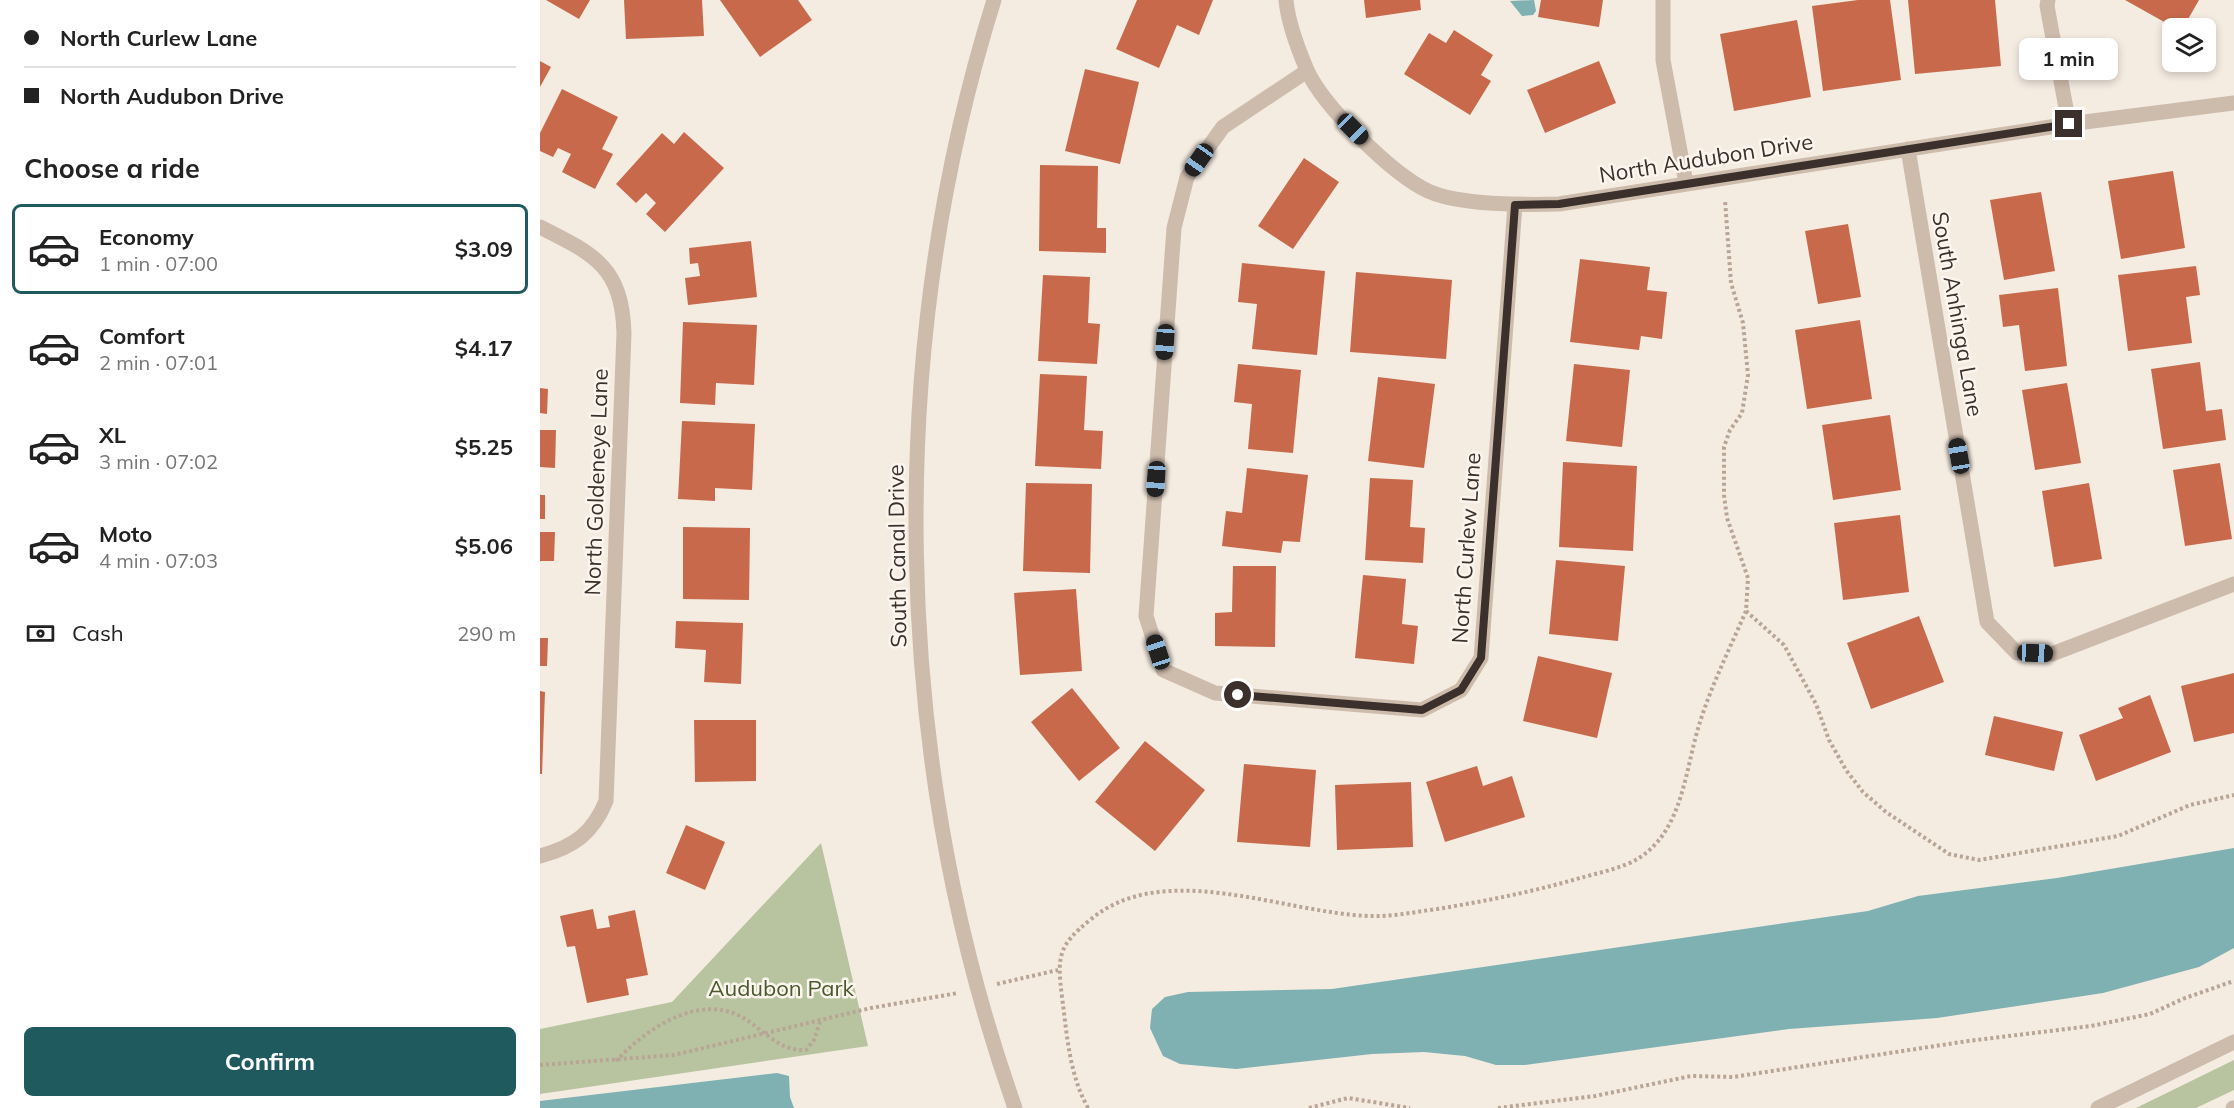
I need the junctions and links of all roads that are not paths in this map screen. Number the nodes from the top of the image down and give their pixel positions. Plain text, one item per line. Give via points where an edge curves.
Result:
1 (994, 0) edge
2 (1286, 0) edge
3 (1663, 0) edge
4 (2048, 0) edge
5 (1307, 72) junction
6 (2234, 103) edge
7 (2069, 124) junction
8 (1908, 149) junction
9 (1686, 183) junction
10 (1515, 205) junction
11 (540, 227) edge
12 (2234, 584) edge
13 (540, 856) edge
14 (2234, 1042) edge
15 (1015, 1108) edge
16 (2098, 1108) edge

1 - 15 street, South Canal Drive via 952,158 930,285 917,464 916,555 925,699 946,843 978,988
2 - 5 street, North Audubon Drive
3 - 9 street via 1663,60
4 - 7 street
5 - 10 street, North Audubon Drive via 1338,114 1395,171 1429,192
5 - 10 street, North Curlew Lane via 1222,127 1187,177 1174,228 1146,616 1163,670 1215,693 1422,710 1461,690 1481,658
6 - 7 street, North Audubon Drive
7 - 8 street, North Audubon Drive
8 - 9 street, North Audubon Drive
8 - 12 street, South Anhinga Lane via 1987,622 2017,653 2052,654
9 - 10 street, North Audubon Drive via 1559,204
11 - 13 street, North Goldeneye Lane via 598,261 612,276 623,315 606,801 591,830 568,847
14 - 16 street

